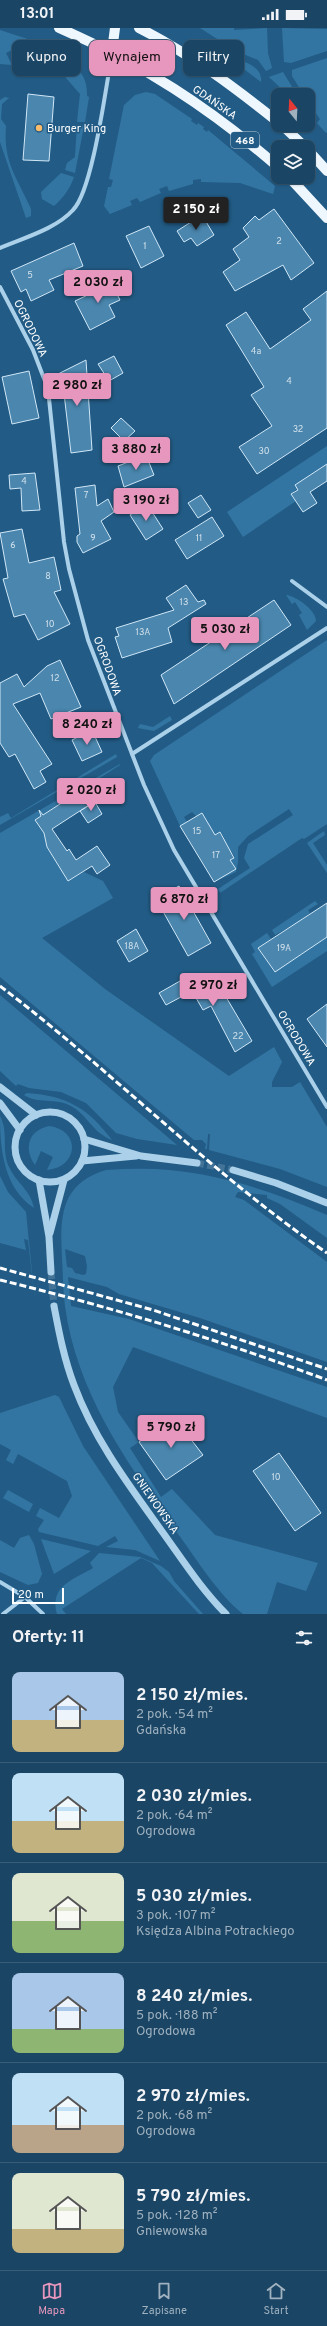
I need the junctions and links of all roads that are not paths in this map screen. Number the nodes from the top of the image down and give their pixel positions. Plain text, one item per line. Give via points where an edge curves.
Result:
1 (59, 28) edge
2 (114, 28) edge
3 (139, 28) edge
4 (113, 40) edge
5 (89, 41) edge
6 (107, 76) edge
7 (156, 76) edge
8 (271, 116) edge
9 (289, 132) edge
10 (298, 140) edge
11 (315, 158) edge
12 (271, 161) edge
13 (327, 171) edge
14 (295, 184) edge
15 (327, 218) edge
16 (0, 248) edge
17 (0, 287) edge
18 (292, 581) dead end
19 (327, 608) edge
20 (327, 628) edge
21 (132, 754) junction
22 (0, 1086) edge
23 (0, 1103) edge
24 (327, 1107) edge
25 (36, 1115) junction
26 (20, 1130) junction
27 (84, 1139) junction
28 (141, 1156) junction
29 (82, 1161) junction
30 (197, 1163) tunnel mouth
31 (233, 1170) tunnel mouth
32 (39, 1180) junction
33 (64, 1180) junction
34 (327, 1203) edge
35 (49, 1237) junction
36 (51, 1272) tunnel mouth
37 (54, 1306) tunnel mouth
38 (0, 1582) edge
39 (24, 1597) junction
40 (4, 1614) edge
41 (43, 1614) edge
42 (226, 1614) edge

1 - 5 main road, 468
2 - 4 main road
3 - 8 main road, GDAŃSKA via 159,38 231,85
6 - 16 street via 88,179 78,204 61,219
7 - 12 main road, GDAŃSKA / 468 via 212,113
9 - 10 main road
11 - 13 main road
14 - 15 main road
17 - 21 street, OGRODOWA via 33,350 48,388 69,569 88,640
18 - 19 street
20 - 21 street
21 - 24 street, OGRODOWA via 174,850
22 - 25 street
23 - 26 street
25 - 26 street via 26,1121
25 - 27 street via 48,1112 66,1116 79,1128
26 - 32 street via 16,1142 18,1160 28,1174
27 - 28 street
27 - 29 street
28 - 29 street
28 - 30 street
29 - 33 street via 75,1172
31 - 34 street
32 - 33 street
32 - 35 street
33 - 35 street
35 - 36 street
37 - 42 street, GNIEWOWSKA via 68,1367 99,1438 123,1477 176,1551 212,1600
38 - 39 street
39 - 40 street
39 - 41 street

